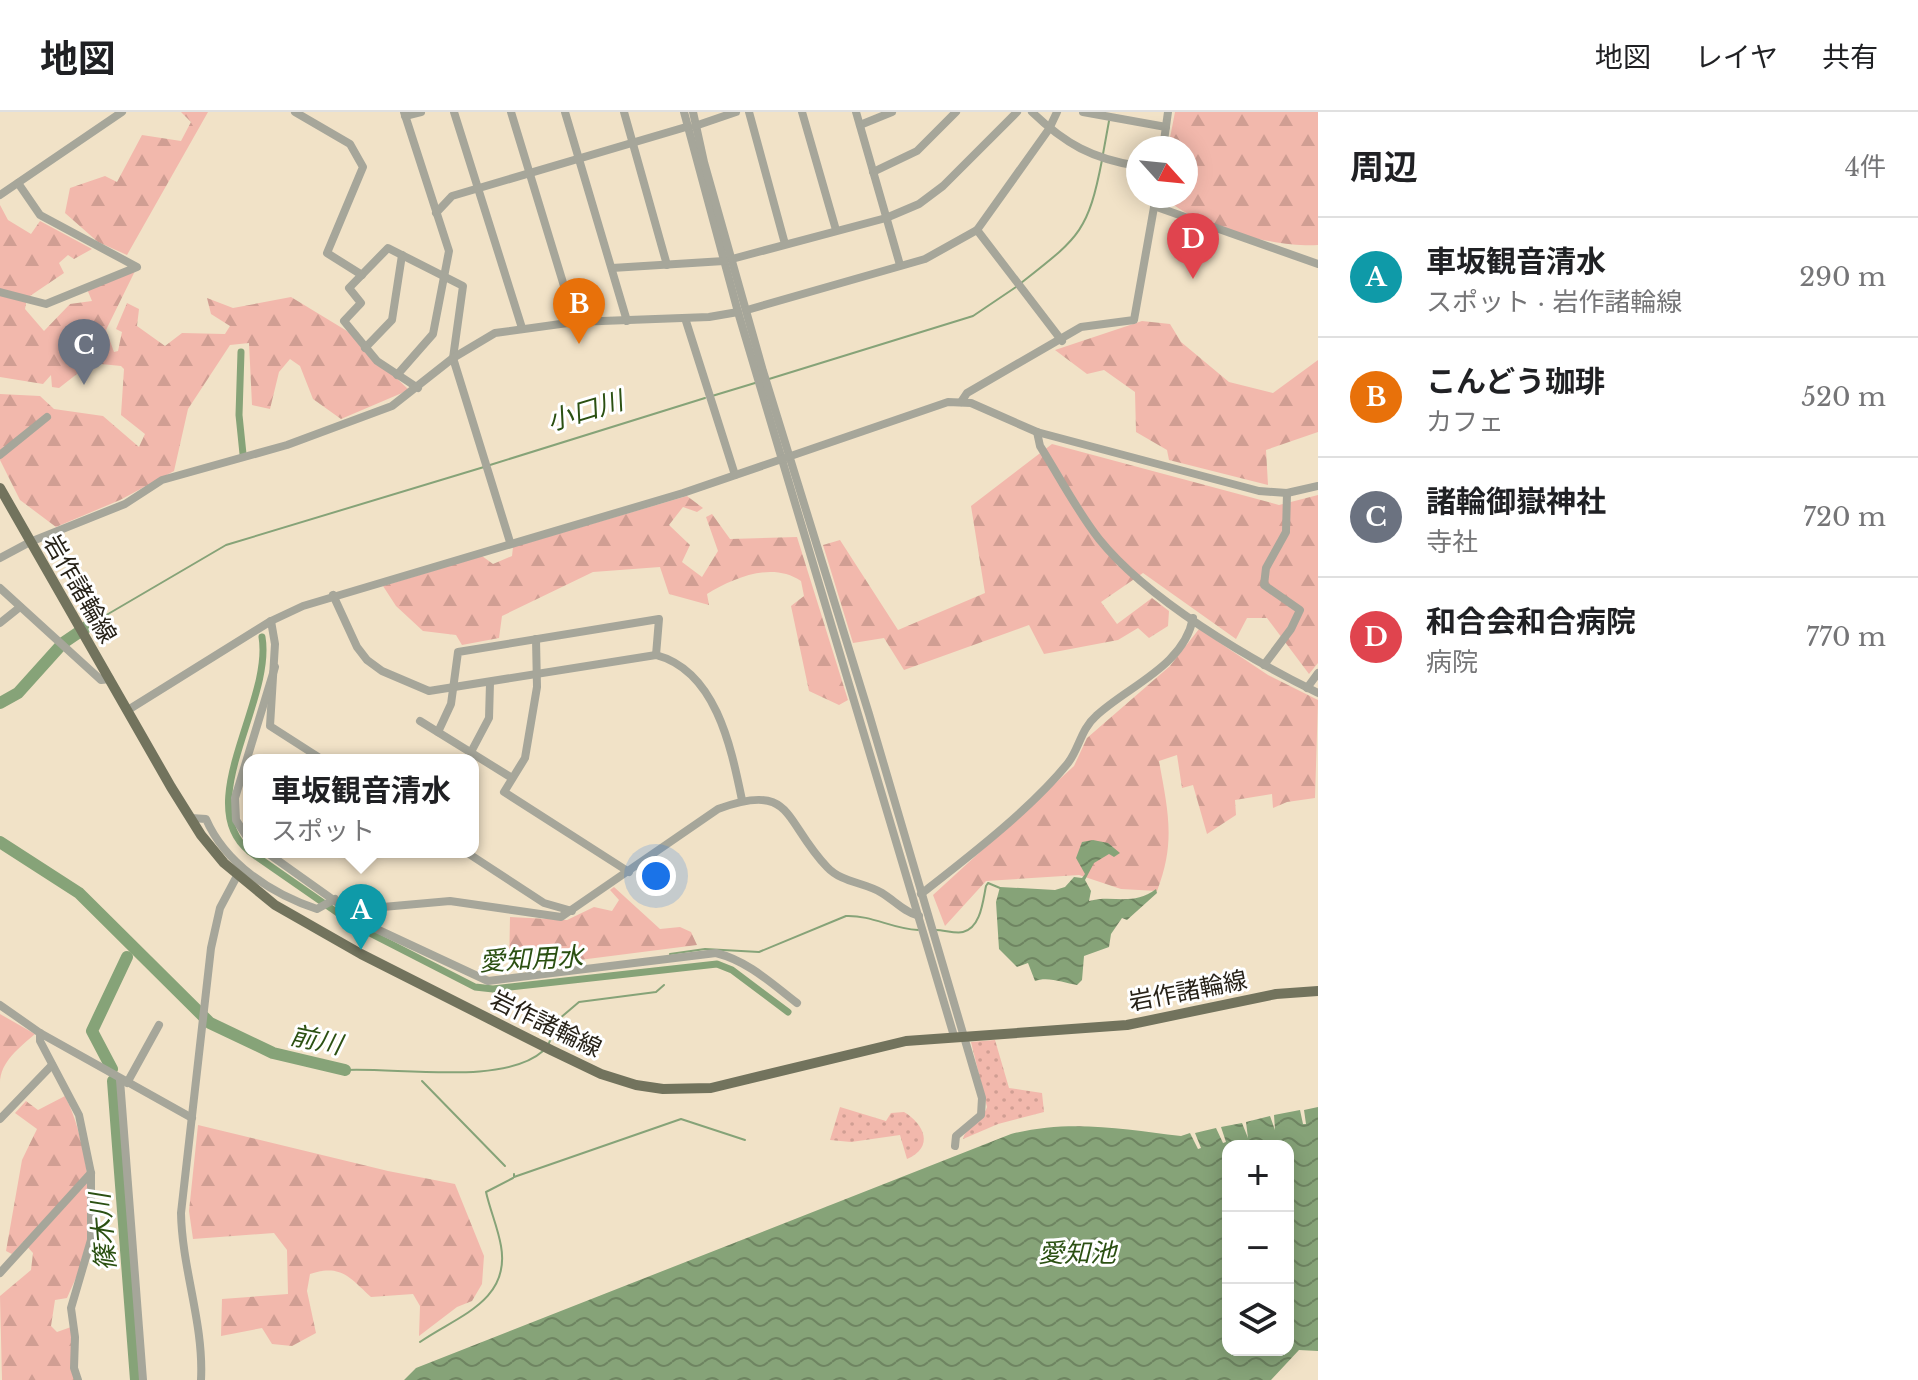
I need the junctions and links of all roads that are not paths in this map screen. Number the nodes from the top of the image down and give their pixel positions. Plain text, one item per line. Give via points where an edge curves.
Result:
1 (122, 112) edge
2 (295, 112) edge
3 (421, 112) edge
4 (454, 112) edge
5 (511, 112) edge
6 (565, 112) edge
7 (624, 112) edge
8 (684, 112) edge
9 (693, 112) edge
10 (736, 112) edge
11 (749, 112) edge
12 (802, 112) edge
13 (856, 112) edge
14 (892, 112) edge
15 (956, 112) edge
16 (1017, 112) edge
17 (1032, 112) edge
18 (1057, 112) edge
19 (1083, 112) edge
20 (1168, 112) edge
21 (405, 114) edge
22 (860, 125) junction
23 (690, 126) junction
24 (1166, 127) junction
25 (1049, 129) junction
26 (1165, 136) edge
27 (631, 143) junction
28 (579, 159) junction
29 (1126, 164) edge
30 (873, 172) junction
31 (530, 174) junction
32 (18, 183) junction
33 (478, 190) junction
34 (0, 195) edge
35 (1154, 208) edge
36 (1173, 208) edge
37 (436, 213) junction
38 (886, 218) junction
39 (836, 230) junction
40 (977, 230) junction
41 (785, 244) junction
42 (402, 255) junction
43 (728, 260) junction
44 (1318, 264) edge
45 (667, 265) junction
46 (900, 265) junction
47 (612, 268) junction
48 (362, 275) junction
49 (442, 276) junction
50 (0, 292) edge
51 (742, 311) junction
52 (685, 318) junction
53 (627, 321) junction
54 (575, 322) junction
55 (522, 328) junction
56 (1062, 341) junction
57 (365, 348) junction
58 (453, 358) junction
59 (397, 375) junction
60 (418, 388) junction
61 (961, 402) junction
62 (47, 417) dead end
63 (1037, 432) junction
64 (0, 455) edge
65 (785, 456) junction
66 (735, 475) junction
67 (1318, 486) edge
68 (0, 488) edge
69 (1287, 493) junction
70 (30, 542) junction
71 (510, 542) junction
72 (0, 545) edge
73 (4, 556) edge
74 (0, 588) edge
75 (333, 595) junction
76 (20, 607) junction
77 (1193, 618) junction
78 (271, 621) junction
79 (0, 623) edge
80 (536, 639) junction
81 (656, 655) junction
82 (1264, 665) junction
83 (275, 667) junction
84 (535, 673) junction
85 (1318, 673) edge
86 (110, 679) junction
87 (490, 683) junction
88 (1307, 688) junction
89 (452, 689) junction
90 (1318, 693) edge
91 (128, 710) junction
92 (420, 721) dead end
93 (438, 732) junction
94 (471, 752) junction
95 (248, 754) edge
96 (314, 754) edge
97 (474, 754) edge
98 (479, 757) edge
99 (243, 772) edge
100 (512, 778) junction
101 (742, 800) junction
102 (191, 818) junction
103 (243, 831) edge
104 (275, 858) edge
105 (475, 858) edge
106 (629, 872) junction
107 (237, 876) junction
108 (921, 894) junction
109 (335, 899) junction
110 (349, 910) junction
111 (572, 911) junction
112 (919, 916) junction
113 (1318, 991) edge
114 (797, 1003) dead end
115 (0, 1005) edge
116 (159, 1025) dead end
117 (40, 1033) junction
118 (958, 1036) junction
119 (52, 1065) junction
120 (123, 1082) junction
121 (192, 1118) junction
122 (0, 1119) edge
123 (955, 1146) dead end
124 (91, 1173) junction
125 (0, 1257) edge
126 (11, 1257) junction
127 (0, 1273) edge
128 (78, 1380) edge
129 (143, 1380) edge
130 (201, 1380) edge

1 - 32 street
2 - 48 street via 350,144 363,167 327,253
3 - 21 street
4 - 33 street
5 - 31 street
6 - 28 street
7 - 27 street
8 - 23 street
9 - 23 street
10 - 23 street
11 - 41 street
12 - 39 street
13 - 22 street
14 - 22 street
15 - 30 street via 917,151
16 - 38 street via 929,199
17 - 25 street
18 - 25 street
19 - 24 street
20 - 24 street
21 - 37 street
22 - 30 street
23 - 27 street
23 - 43 street
24 - 26 street
25 - 29 street via 1102,160
25 - 40 street
27 - 28 street
27 - 45 street
28 - 31 street
28 - 47 street
30 - 38 street
31 - 33 street
31 - 54 street
32 - 34 street
32 - 50 street via 40,215 137,267 46,304
33 - 37 street via 452,196
33 - 55 street
35 - 56 street via 1136,317 1081,327
36 - 44 street
37 - 49 street via 449,251
38 - 39 street
38 - 46 street
39 - 41 street
40 - 46 street via 925,259
40 - 56 street
41 - 43 street
42 - 48 street via 388,248
42 - 49 street
42 - 57 street via 392,320
43 - 45 street
43 - 51 street
45 - 47 street
46 - 51 street
47 - 53 street
48 - 57 street via 349,288 361,303 344,321
49 - 58 street via 463,286
49 - 59 street via 433,334
51 - 52 street
51 - 65 street
52 - 53 street
52 - 66 street
53 - 54 street
54 - 55 street
55 - 58 street via 495,333
56 - 61 street via 967,393
57 - 59 street
58 - 60 street
58 - 71 street
59 - 60 street
60 - 70 street via 392,406 287,445 162,480 125,504
61 - 63 street
61 - 65 street via 922,408
62 - 64 street
63 - 69 street via 1259,491
63 - 77 street via 1040,446 1097,537 1118,561
65 - 66 street
65 - 108 street
65 - 112 street
66 - 71 street
67 - 69 street
68 - 70 main road, 岩作諸輪線
69 - 82 street via 1286,532 1266,568 1264,585 1300,610
70 - 73 street
70 - 86 main road, 岩作諸輪線
71 - 75 street
72 - 73 street
74 - 76 street
75 - 78 street
75 - 89 street via 357,647 375,666 429,691
76 - 79 street
76 - 86 street via 101,680
77 - 82 street
77 - 108 street via 1190,633 1170,660 1093,717 1069,762 981,847
78 - 83 street
78 - 91 street
80 - 81 street via 659,619
80 - 84 street
80 - 89 street via 458,652
81 - 84 street
81 - 101 street via 695,675 731,743
82 - 88 street
83 - 95 street
83 - 96 street via 270,726
84 - 87 street
84 - 100 street via 525,758
85 - 88 street
86 - 91 main road, 岩作諸輪線
87 - 89 street
87 - 94 street via 489,718
88 - 90 street
89 - 93 street via 449,713
91 - 102 main road, 岩作諸輪線
92 - 93 street
93 - 94 street
94 - 97 street
98 - 100 street
99 - 103 street via 235,798 236,820
100 - 106 street via 504,792
101 - 106 street via 718,809
101 - 112 street via 768,798 781,806 829,869
102 - 107 main road, 岩作諸輪線
102 - 109 street via 206,819 211,834 245,870 284,895 317,909
104 - 109 street
105 - 111 street via 544,903
106 - 111 street
107 - 118 main road, 岩作諸輪線 via 275,905 361,954 625,1082 663,1089 734,1084 906,1041
107 - 121 street via 216,923
108 - 118 street
109 - 110 street
110 - 111 street via 450,901 561,917
110 - 114 street via 370,926 488,981 716,953 750,966
112 - 118 street
113 - 118 main road, 岩作諸輪線 via 1276,994 1127,1025
115 - 117 street
116 - 120 street
117 - 119 street
117 - 120 street
118 - 123 street via 983,1108 978,1119 956,1136
119 - 122 street
119 - 124 street via 79,1115
120 - 121 street
120 - 129 street
121 - 130 street via 181,1246 200,1337
124 - 126 street
124 - 128 street via 91,1240 71,1308
125 - 126 street
126 - 127 street

